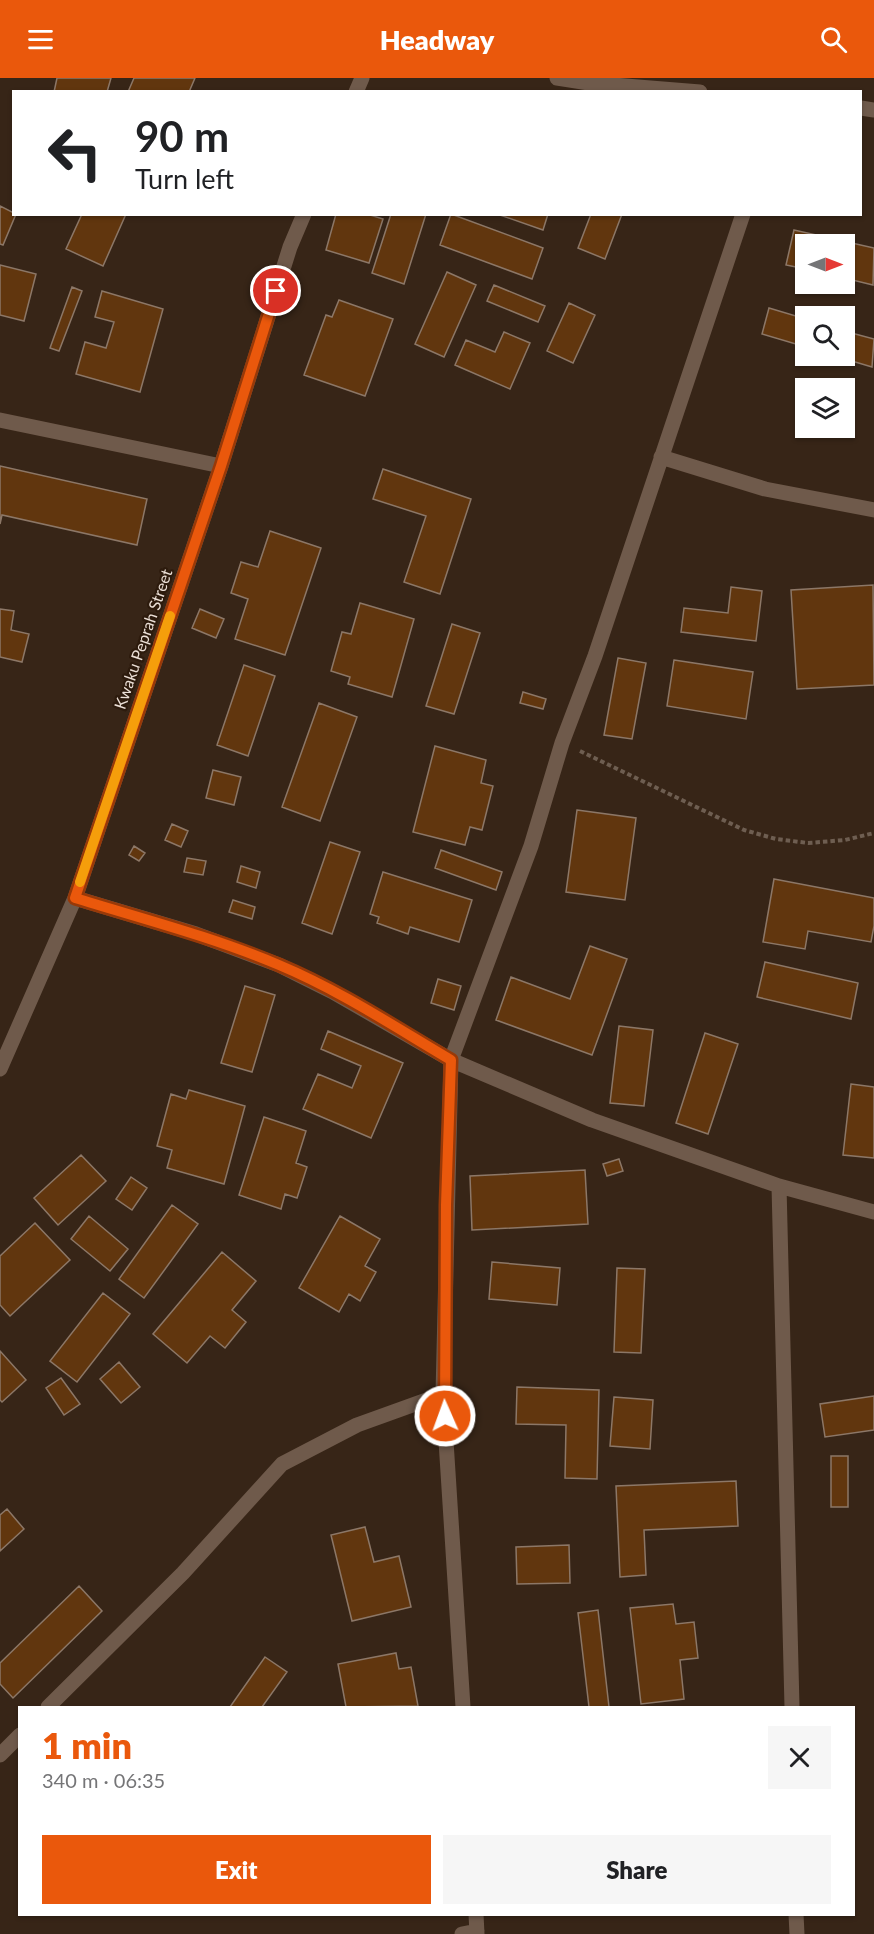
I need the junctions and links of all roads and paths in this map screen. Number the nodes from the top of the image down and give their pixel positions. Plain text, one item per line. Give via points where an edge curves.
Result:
1 (557, 78) edge
2 (675, 90) edge
3 (303, 216) edge
4 (743, 216) edge
5 (0, 420) edge
6 (661, 457) junction
7 (221, 466) junction
8 (874, 510) edge
9 (562, 743) junction
10 (874, 833) edge
11 (75, 898) junction
12 (451, 1060) junction
13 (0, 1069) edge
14 (779, 1186) junction
15 (874, 1212) edge
16 (443, 1394) junction
17 (49, 1706) edge
18 (463, 1706) edge
19 (792, 1706) edge
20 (18, 1737) edge
21 (0, 1755) edge
22 (476, 1916) edge
23 (796, 1916) edge
24 (472, 1933) edge
25 (797, 1934) edge

1 - 2 street
3 - 7 street, Kwaku Peprah Street
4 - 6 street
5 - 7 street
6 - 8 street via 765,489
6 - 9 street
7 - 11 street, Kwaku Peprah Street
9 - 10 path via 744,830 808,843
9 - 12 street via 531,846
11 - 12 street via 196,934 279,965
11 - 13 street, Kwaku Peprah Street
12 - 14 street via 592,1120
12 - 16 street
14 - 15 street
14 - 19 street
16 - 17 street via 357,1425 282,1464 183,1573
16 - 18 street
20 - 21 street
22 - 24 street
23 - 25 street

